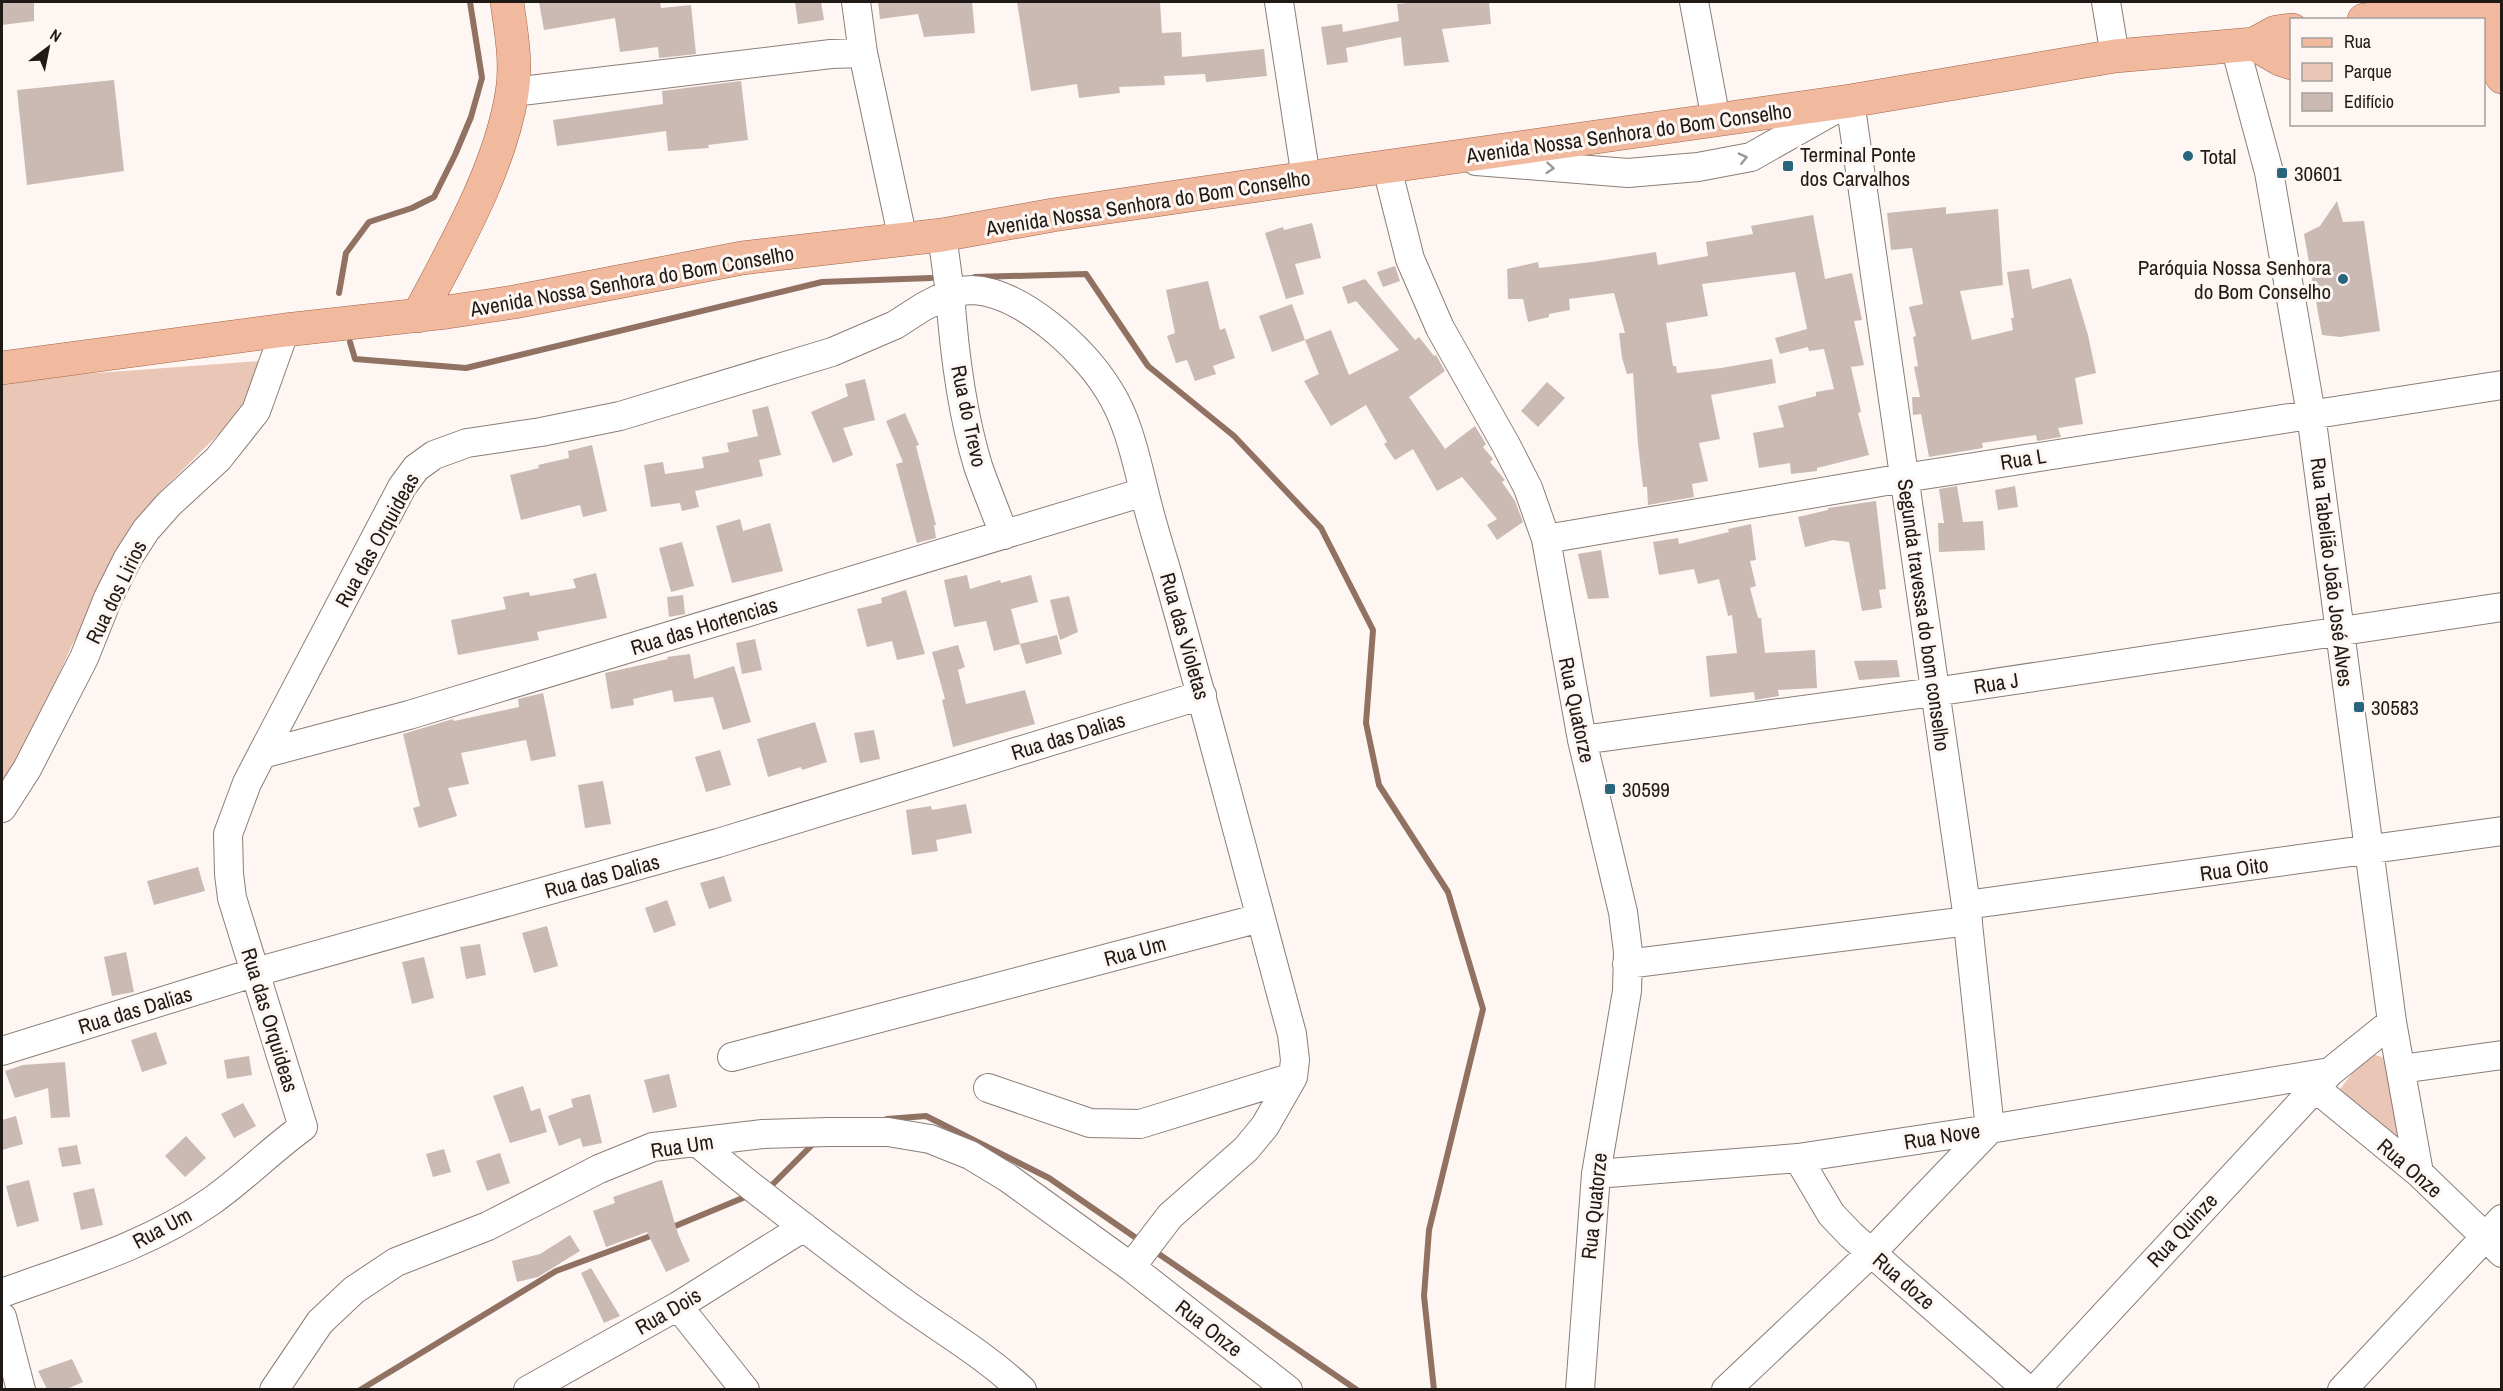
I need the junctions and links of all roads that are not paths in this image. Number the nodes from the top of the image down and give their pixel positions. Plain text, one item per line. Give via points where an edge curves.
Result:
1 (507, 2) edge
2 (856, 2) edge
3 (1279, 2) edge
4 (1694, 2) edge
5 (2106, 2) edge
6 (2489, 2) edge
7 (2502, 15) edge
8 (2378, 18) edge
9 (2290, 30) edge
10 (2245, 45) junction
11 (863, 53) junction
12 (2115, 56) junction
13 (2290, 62) edge
14 (2502, 77) edge
15 (2502, 91) edge
16 (513, 92) junction
17 (2485, 92) edge
18 (1851, 101) junction
19 (1716, 120) junction
20 (1450, 159) junction
21 (1387, 168) junction
22 (1306, 178) junction
23 (942, 235) junction
24 (903, 240) junction
25 (950, 293) junction
26 (418, 316) junction
27 (285, 330) junction
28 (2, 368) edge
29 (2502, 385) edge
30 (2311, 414) junction
31 (1904, 478) junction
32 (1144, 492) junction
33 (1004, 535) junction
34 (1546, 539) junction
35 (2502, 607) edge
36 (2339, 631) junction
37 (1934, 693) junction
38 (1202, 695) junction
39 (1582, 740) junction
40 (262, 754) junction
41 (2, 808) edge
42 (2502, 831) edge
43 (2369, 850) junction
44 (1967, 913) junction
45 (1260, 918) junction
46 (1627, 964) junction
47 (256, 972) junction
48 (2392, 1022) junction
49 (2, 1051) edge
50 (2502, 1055) edge
51 (732, 1057) dead end
52 (2401, 1069) junction
53 (1293, 1077) junction
54 (2322, 1080) junction
55 (988, 1088) dead end
56 (303, 1127) joint
57 (1990, 1129) junction
58 (697, 1142) junction
59 (1798, 1158) junction
60 (2419, 1173) junction
61 (1596, 1174) junction
62 (804, 1227) junction
63 (2496, 1237) edge
64 (1872, 1252) junction
65 (1131, 1267) junction
66 (2, 1293) edge
67 (678, 1306) junction
68 (2, 1317) edge
69 (21, 1389) edge
70 (274, 1389) edge
71 (528, 1389) edge
72 (745, 1389) edge
73 (1022, 1389) edge
74 (1288, 1389) edge
75 (1580, 1389) edge
76 (1726, 1389) edge
77 (2028, 1389) edge
78 (2035, 1389) edge
79 (2342, 1389) edge

1 - 16 main road
2 - 11 street
3 - 22 street
4 - 19 street
5 - 12 street
6 - 8 main road
7 - 14 main road via 2495,24 2492,43 2493,60
9 - 10 main road, Avenida Nossa Senhora do Bom Conselho
10 - 12 main road, Avenida Nossa Senhora do Bom Conselho
10 - 13 main road
10 - 30 street, Rua Tabelião João José Alves
11 - 16 street
11 - 24 street
12 - 18 main road, Avenida Nossa Senhora do Bom Conselho
15 - 17 main road
16 - 26 main road via 487,174
18 - 19 main road, Avenida Nossa Senhora do Bom Conselho
20 -> 18 street via 1628,173 1698,167 1751,157
18 - 31 street, Segunda travessa do bom conselho
19 - 20 main road, Avenida Nossa Senhora do Bom Conselho
20 - 21 main road, Avenida Nossa Senhora do Bom Conselho
21 - 22 main road, Avenida Nossa Senhora do Bom Conselho
21 - 34 street, Rua Quatorze via 1410,259 1440,328 1524,480
22 - 23 main road, Avenida Nossa Senhora do Bom Conselho
23 - 24 main road, Avenida Nossa Senhora do Bom Conselho
23 - 25 street
24 - 26 main road, Avenida Nossa Senhora do Bom Conselho via 742,258 514,302
25 - 32 street, Rua das Violetas via 972,290 997,295 1027,310 1088,361 1124,419
25 - 33 street, Rua do Trevo via 968,426 978,466
25 - 40 street, Rua das Orquideas via 922,306 895,326 832,352 620,416 467,443 434,455 416,468 402,487
26 - 27 main road, Avenida Nossa Senhora do Bom Conselho
27 - 28 main road, Avenida Nossa Senhora do Bom Conselho
27 - 41 street, Rua dos Lirios via 256,411 218,459 146,530 128,558 84,658
29 - 30 street, Rua L
30 - 31 street, Rua L
30 - 36 street, Rua Tabelião João José Alves
31 - 34 street, Rua L
31 - 37 street, Segunda travessa do bom conselho
32 - 33 street, Rua das Hortencias
32 - 38 street, Rua das Violetas
33 - 40 street, Rua das Hortencias via 409,716
34 - 39 street, Rua Quatorze
35 - 36 street, Rua J
36 - 37 street, Rua J
36 - 43 street, Rua Tabelião João José Alves
37 - 39 street, Rua J
37 - 44 street, Segunda travessa do bom conselho
38 - 45 street, Rua das Violetas
38 - 47 street, Rua das Dalias via 718,843
39 - 46 street, Rua Quatorze via 1623,912
40 - 47 street, Rua das Orquideas via 228,834 232,898
42 - 43 street, Rua Oito
43 - 44 street, Rua Oito
43 - 48 street, Rua Tabelião João José Alves
44 - 46 street, Rua Oito
44 - 57 street, Segunda travessa do bom conselho
45 - 51 street, Rua Um
45 - 53 street, Rua das Violetas via 1292,1034
46 - 61 street, Rua Quatorze via 1621,1036
47 - 49 street, Rua das Dalias
47 - 56 street, Rua das Orquideas
48 - 52 street, Rua Tabelião João José Alves
48 - 54 street, Rua Quinze
50 - 52 street
52 - 60 street, Rua Tabelião João José Alves
53 - 55 street via 1140,1124 1090,1123
53 - 65 street via 1265,1126 1245,1149 1190,1196
54 - 57 street
54 - 60 street, Rua Onze
54 - 78 street, Rua Quinze
56 - 66 street, Rua Um via 211,1202 173,1225 134,1245
57 - 59 street, Rua Nove
57 - 64 street, Rua Nove
58 - 62 street
58 - 65 street, Rua Um via 820,1132 888,1132 930,1139 970,1155 1008,1178
58 - 70 street, Rua Um via 642,1151 488,1226 396,1262 354,1290 320,1322
59 - 61 street, Rua Nove
59 - 64 street, Rua doze via 1831,1214
60 - 63 street, Rua Onze
61 - 75 street, Rua Quatorze
62 - 67 street, Rua Dois
62 - 73 street
63 - 79 street
64 - 76 street, Rua Nove
64 - 77 street, Rua doze
65 - 74 street, Rua Onze
67 - 71 street, Rua Dois
67 - 72 street
68 - 69 street

